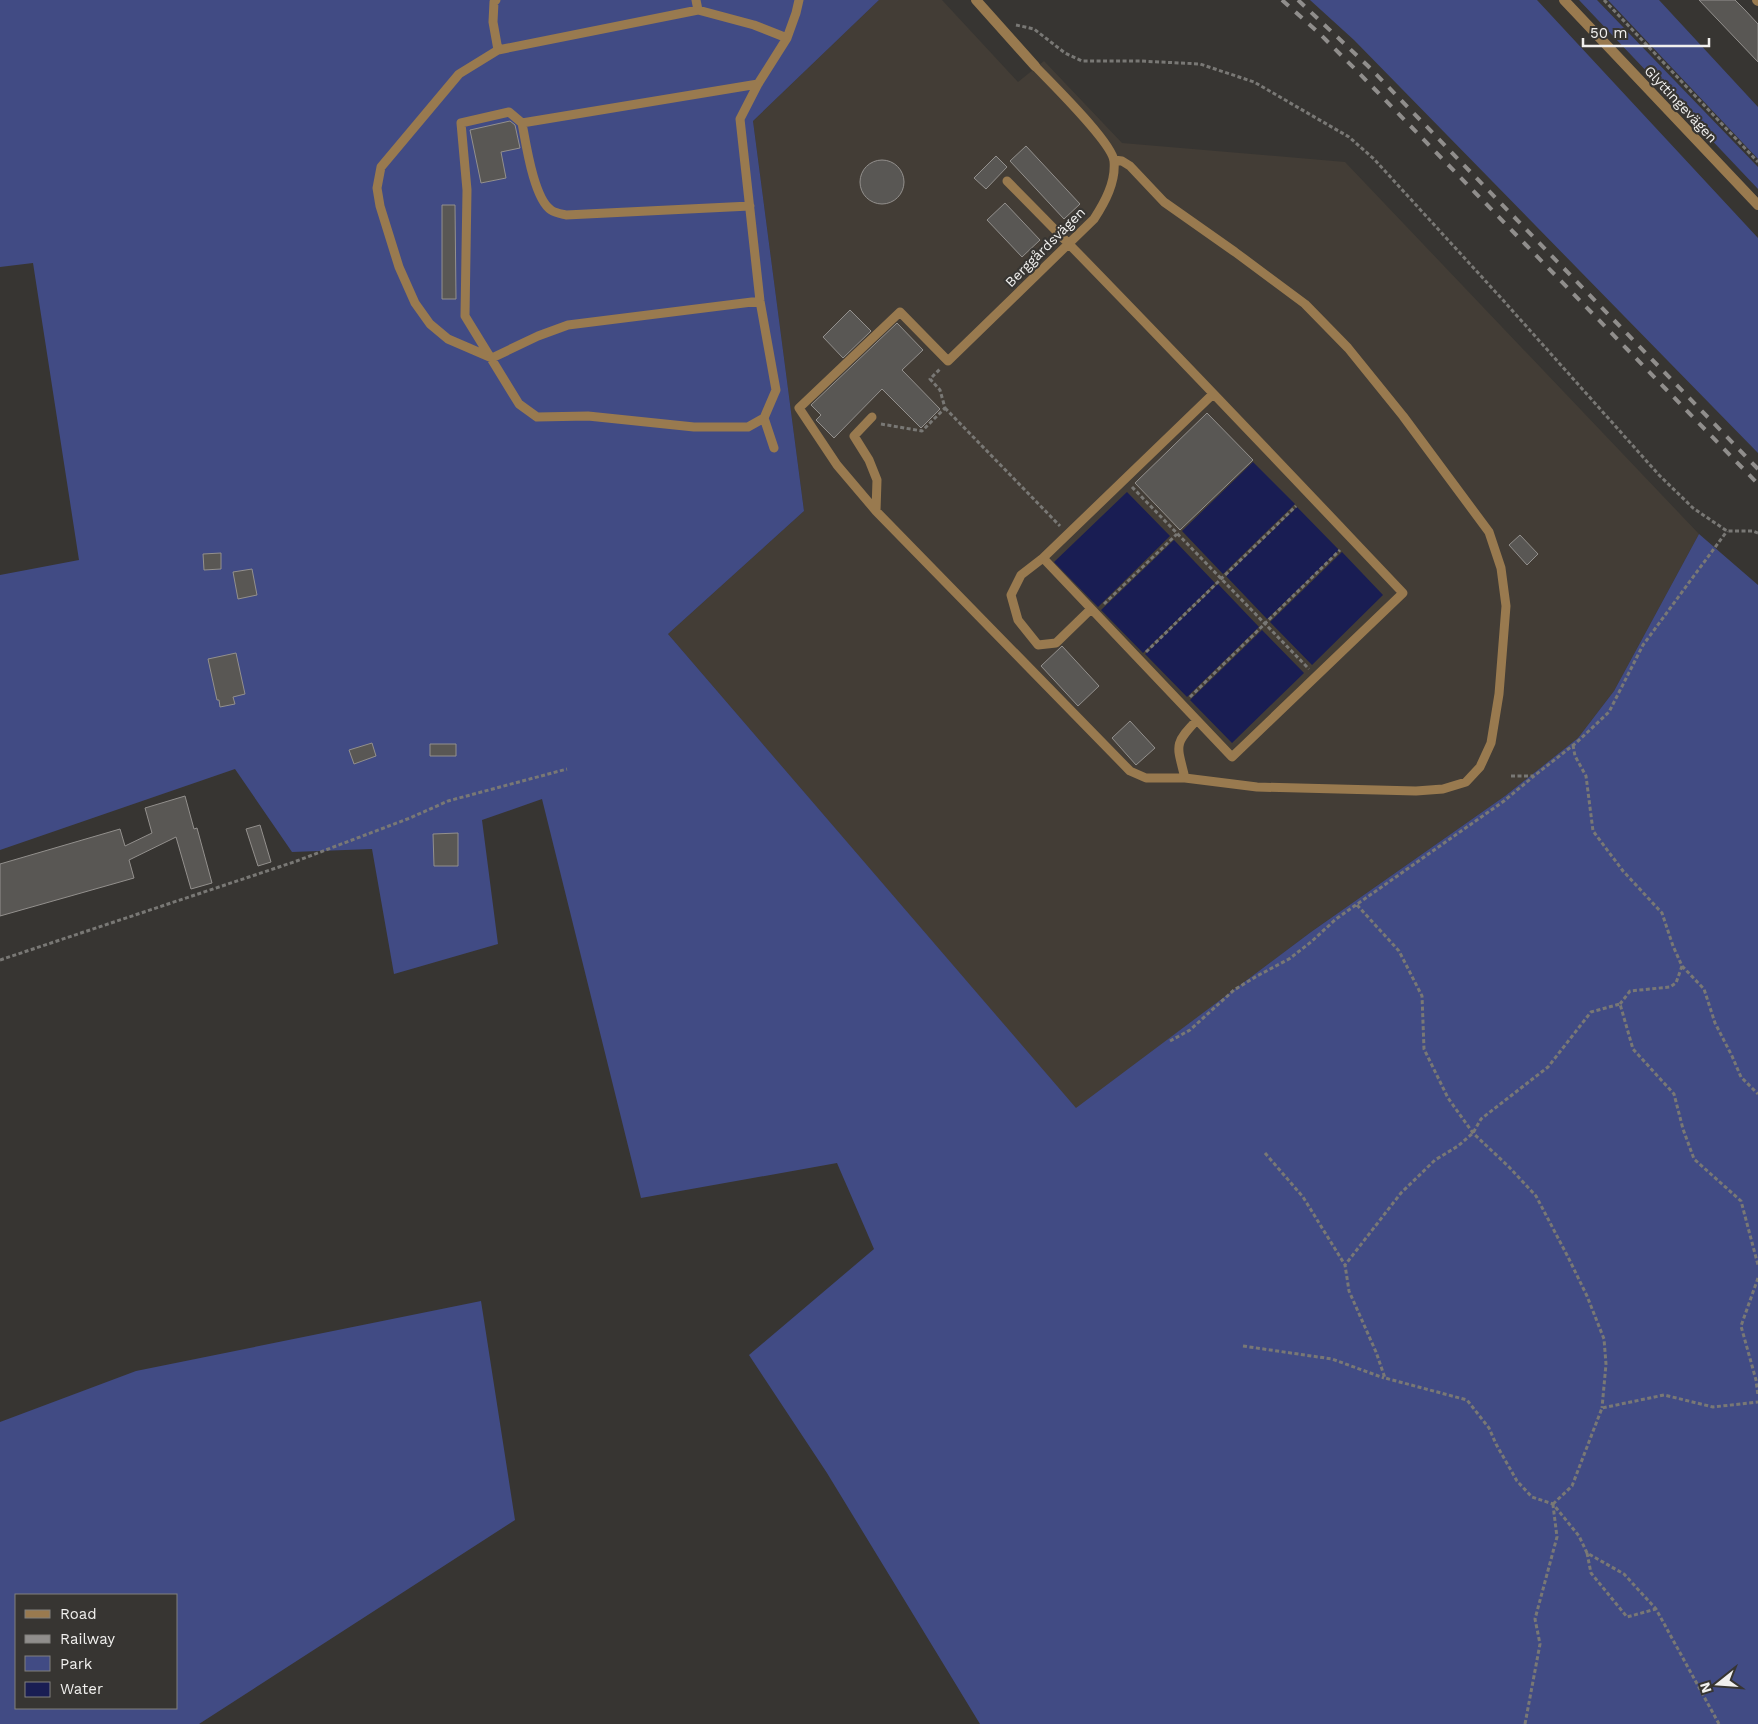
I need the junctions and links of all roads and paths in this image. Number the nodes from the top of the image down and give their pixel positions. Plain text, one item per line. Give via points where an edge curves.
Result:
1 (496, 0) edge
2 (696, 0) edge
3 (799, 0) edge
4 (976, 0) edge
5 (1564, 0) edge
6 (1604, 0) edge
7 (698, 10) junction
8 (996, 22) junction
9 (787, 38) junction
10 (498, 50) junction
11 (1035, 66) joint
12 (758, 84) junction
13 (522, 123) junction
14 (1114, 160) junction
15 (1758, 162) edge
16 (1007, 181) dead end
17 (1758, 205) edge
18 (750, 206) junction
19 (1069, 244) junction
20 (760, 301) junction
21 (492, 358) junction
22 (948, 361) junction
23 (1214, 394) junction
24 (945, 408) junction
25 (872, 417) joint
26 (764, 418) junction
27 (774, 448) dead end
28 (1124, 480) junction
29 (1296, 506) dead end
30 (876, 511) junction
31 (1727, 530) junction
32 (1758, 533) edge
33 (1068, 534) junction
34 (1177, 534) junction
35 (1340, 550) dead end
36 (1042, 558) junction
37 (1221, 579) junction
38 (1096, 609) junction
39 (1265, 624) junction
40 (1144, 654) dead end
41 (1317, 676) junction
42 (1188, 699) dead end
43 (1197, 720) junction
44 (1573, 745) junction
45 (567, 769) dead end
46 (1512, 776) dead end
47 (1534, 776) junction
48 (1185, 778) junction
49 (1357, 905) junction
50 (0, 960) edge
51 (1682, 966) junction
52 (1620, 1004) junction
53 (1170, 1041) dead end
54 (1758, 1094) edge
55 (1473, 1133) junction
56 (1266, 1153) dead end
57 (1345, 1265) junction
58 (1758, 1265) edge
59 (1758, 1278) edge
60 (1243, 1346) dead end
61 (1385, 1378) junction
62 (1758, 1396) edge
63 (1758, 1402) edge
64 (1602, 1408) junction
65 (1553, 1504) junction
66 (1587, 1553) junction
67 (1656, 1609) junction
68 (1525, 1724) edge
69 (1719, 1724) edge

1 - 10 lane via 493,22
2 - 7 lane
3 - 9 lane
4 - 8 street
5 - 17 street, Glyttingevägen
6 - 15 path
7 - 9 lane
7 - 10 lane
8 - 11 street
8 - 31 path via 1034,29 1065,53 1082,61 1200,64 1254,82 1349,137 1374,159 1659,475 1693,508
9 - 12 lane
10 - 21 lane via 460,74 382,167 377,188 399,267 415,302 430,324 448,339
11 - 14 lane via 1103,140
12 - 13 lane
12 - 18 lane via 740,119
13 - 18 lane via 540,197 551,210 566,215
13 - 21 lane via 510,112 462,123 467,190 465,316
14 - 19 lane, Berggårdsvägen via 1106,200 1094,219
14 - 48 lane via 1130,166 1164,202 1305,304 1348,348 1489,532 1501,568 1506,606 1500,694 1491,743 1480,767 1466,782 1443,789 1416,790 1257,787
16 - 19 lane
18 - 20 lane
19 - 22 lane, Berggårdsvägen
19 - 23 lane
20 - 21 lane via 568,324
20 - 26 lane via 776,390
21 - 26 lane via 519,404 537,417 588,416 694,427 748,427
22 - 24 path via 930,379 940,390
22 - 30 lane via 900,312 798,408 838,465
23 - 28 lane
23 - 41 lane via 1403,593
24 - 25 path via 922,431 881,425
24 - 33 path
25 - 30 lane via 854,436 877,480
26 - 27 lane
28 - 33 lane
28 - 34 path
29 - 37 path
30 - 48 lane via 1130,771 1146,778
31 - 32 path
31 - 44 path via 1643,645 1609,712
33 - 36 lane
34 - 37 path
34 - 38 path
35 - 39 path
36 - 38 lane
36 - 38 lane via 1021,575 1011,596 1018,620 1038,645 1056,643
37 - 39 path
37 - 40 path
38 - 43 lane
39 - 41 path
39 - 42 path
41 - 43 lane via 1232,757
43 - 48 lane via 1181,736 1178,749
44 - 47 path
44 - 51 path via 1586,776 1593,831 1623,871 1662,913
45 - 50 path via 448,801 294,862
46 - 47 path
47 - 49 path via 1504,801
49 - 53 path via 1336,918 1289,959 1234,990 1190,1030
49 - 55 path via 1399,951 1422,996 1424,1049 1448,1098
51 - 52 path via 1676,983 1670,988 1630,991
51 - 54 path via 1704,989 1715,1023 1741,1077
52 - 55 path via 1591,1012 1548,1067 1481,1120
52 - 58 path via 1633,1049 1674,1094 1694,1159 1741,1200
55 - 57 path via 1435,1160 1401,1192
55 - 64 path via 1536,1196 1587,1296 1604,1339 1606,1364
56 - 57 path via 1303,1197
57 - 61 path via 1348,1291
59 - 62 path via 1741,1326
60 - 61 path via 1332,1360
61 - 65 path via 1467,1400 1489,1428 1517,1480 1532,1497
63 - 64 path via 1713,1407 1664,1396
64 - 65 path via 1572,1486
65 - 66 path via 1579,1536
65 - 68 path via 1557,1537 1535,1619 1540,1644
66 - 67 path via 1624,1574
66 - 67 path via 1591,1573 1628,1617
67 - 69 path

